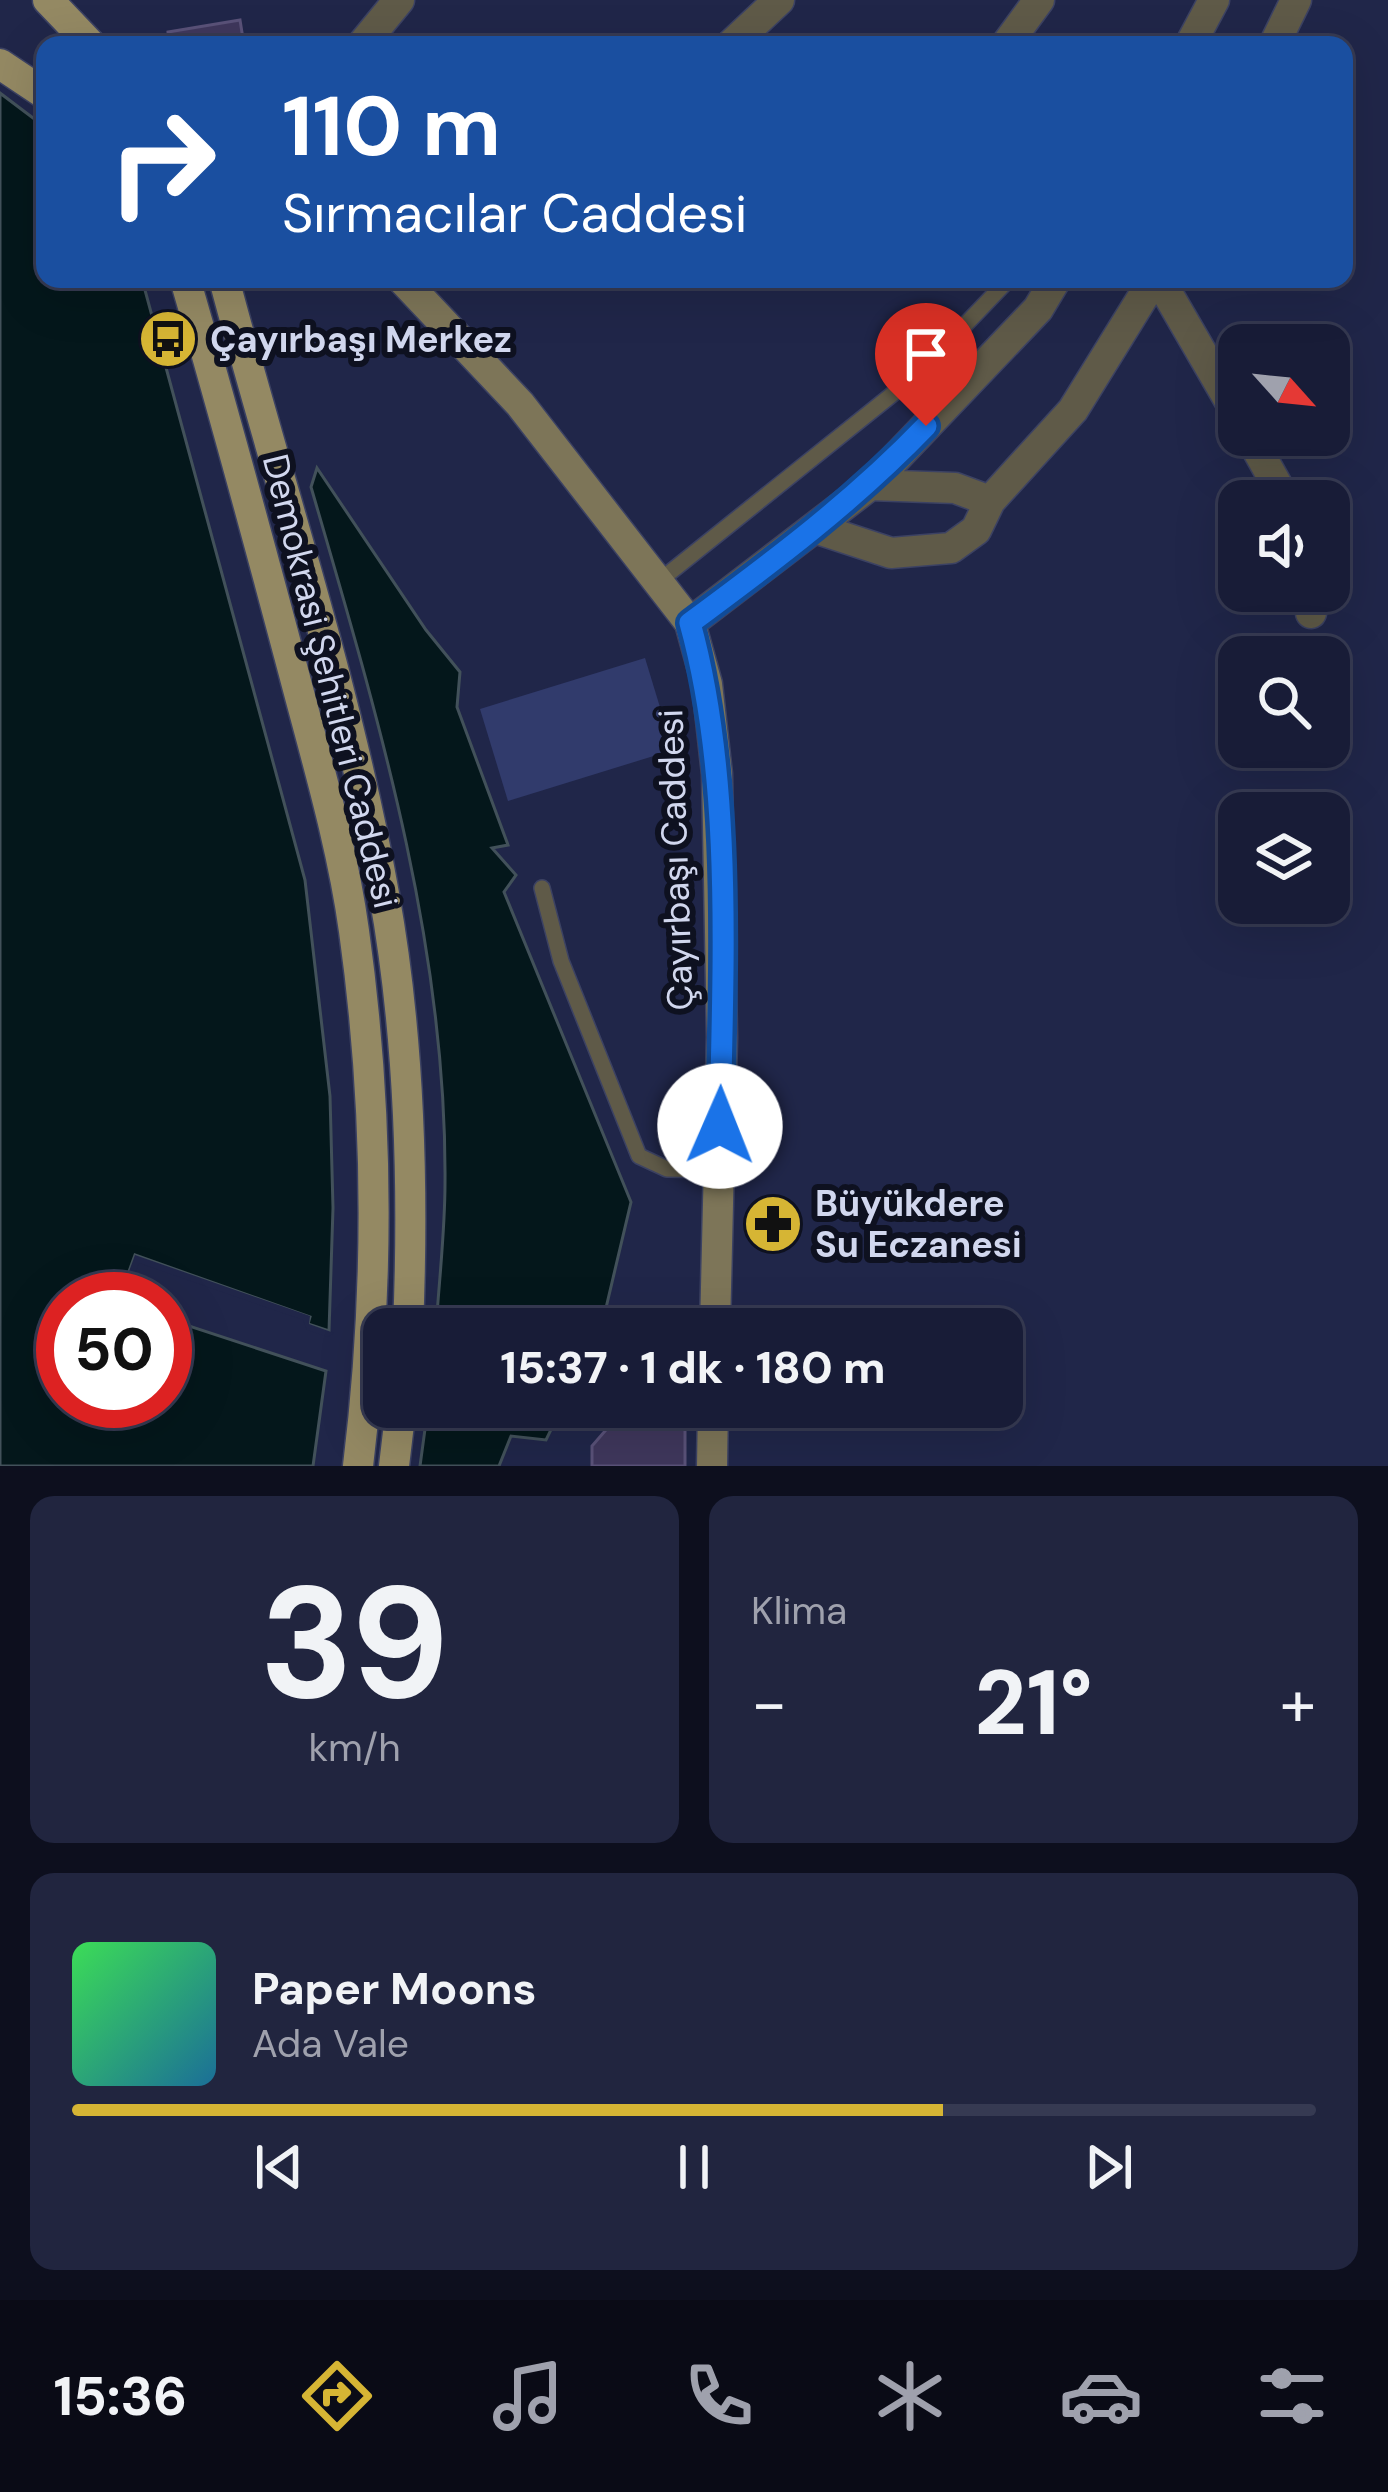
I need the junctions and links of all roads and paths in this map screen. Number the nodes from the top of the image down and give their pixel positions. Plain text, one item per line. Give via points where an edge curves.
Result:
1 (48, 0) edge
2 (399, 0) edge
3 (779, 0) edge
4 (1039, 0) edge
5 (1214, 0) edge
6 (1297, 0) edge
7 (82, 36) edge
8 (370, 36) edge
9 (741, 36) edge
10 (1013, 36) edge
11 (1195, 36) edge
12 (1279, 36) edge
13 (0, 64) edge
14 (36, 88) edge
15 (188, 288) edge
16 (226, 288) edge
17 (410, 288) edge
18 (1000, 288) edge
19 (1051, 288) edge
20 (1151, 288) edge
21 (1162, 288) edge
22 (1218, 382) edge
23 (870, 485) junction
24 (990, 501) junction
25 (818, 529) junction
26 (658, 581) junction
27 (690, 623) junction
28 (542, 888) dead end
29 (718, 1170) junction
30 (408, 1308) edge
31 (715, 1308) edge
32 (399, 1428) edge
33 (713, 1428) edge
34 (358, 1466) edge
35 (394, 1466) edge
36 (712, 1466) edge

1 - 7 main road
2 - 8 street
3 - 9 street
4 - 10 street
5 - 11 street
6 - 12 street
13 - 14 main road
15 - 34 main road, Demokrasi Şehitleri Caddesi via 329,806 354,926 375,1162
16 - 30 main road, Demokrasi Şehitleri Caddesi via 363,790 384,895 409,1130
17 - 26 main road, Çayırbaşı Caddesi via 520,404
18 - 26 lane via 919,373
19 - 23 street
20 - 24 street via 1073,410
21 - 22 street
23 - 24 street via 955,488
23 - 25 street
24 - 25 street via 976,530 951,548 891,553
25 - 27 street
26 - 27 main road, Çayırbaşı Caddesi
27 - 29 main road, Çayırbaşı Caddesi via 717,774
28 - 29 lane via 561,962 639,1156 667,1169
29 - 31 main road, Çayırbaşı Caddesi
32 - 35 main road
33 - 36 main road

